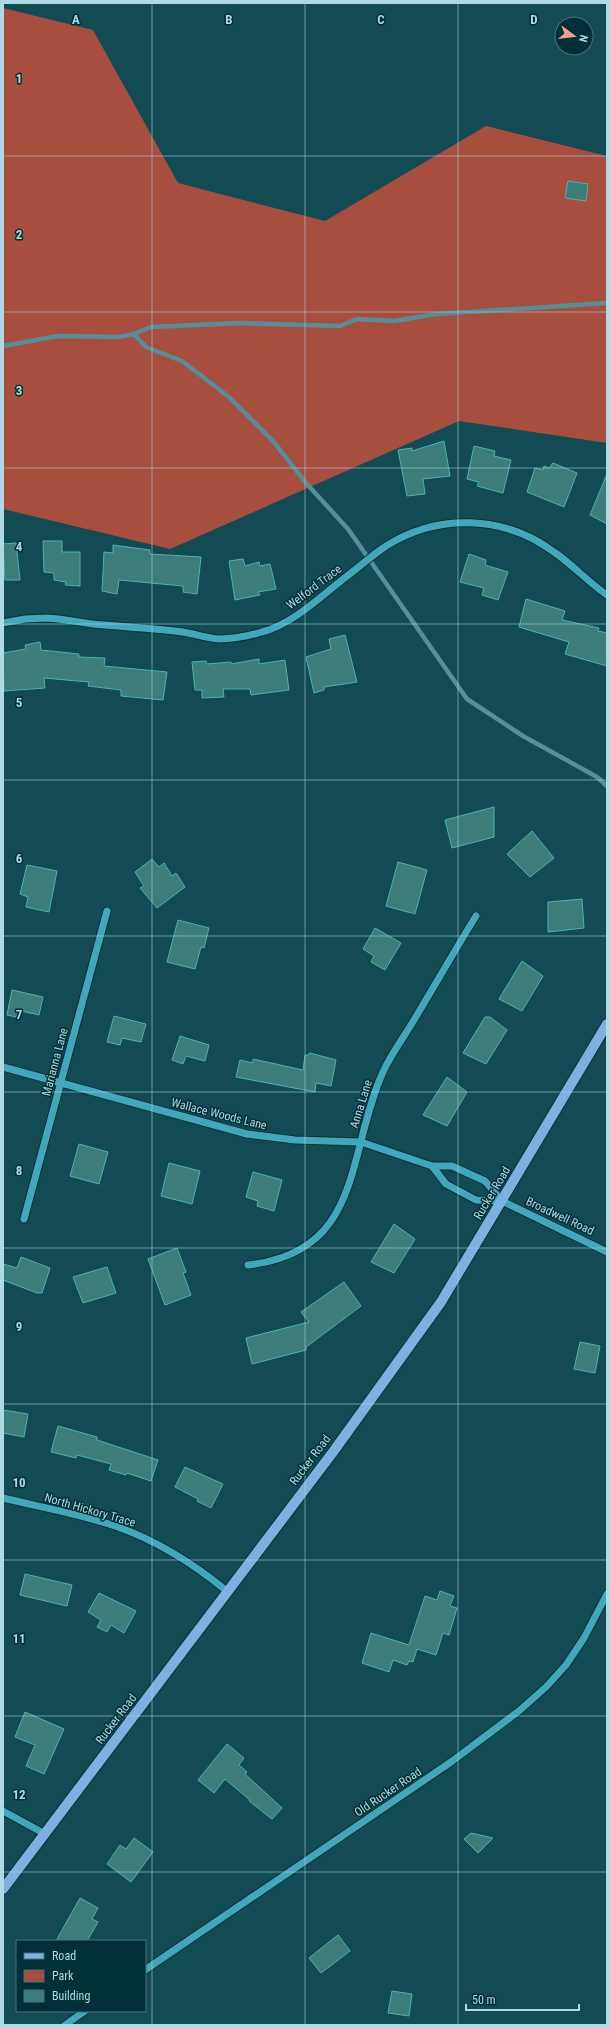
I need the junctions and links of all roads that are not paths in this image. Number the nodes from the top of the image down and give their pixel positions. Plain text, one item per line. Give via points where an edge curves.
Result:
1 (607, 595) edge
2 (3, 623) edge
3 (107, 911) dead end
4 (476, 916) dead end
5 (607, 1024) edge
6 (3, 1067) edge
7 (60, 1083) junction
8 (361, 1142) junction
9 (432, 1166) junction
10 (502, 1202) junction
11 (24, 1219) dead end
12 (607, 1252) edge
13 (248, 1265) dead end
14 (3, 1498) edge
15 (228, 1592) junction
16 (607, 1594) edge
17 (3, 1811) edge
18 (46, 1834) junction
19 (3, 1889) edge
20 (146, 1969) edge
21 (84, 2012) edge
22 (65, 2025) edge

1 - 2 street, Welford Trace via 587,581 554,551 514,530 470,522 448,523 426,528 385,546 284,623 264,632 242,637 219,639 183,632 47,618
3 - 7 street, Marianna Lane
4 - 8 street, Anna Lane via 384,1070 372,1098
5 - 10 main road, Rucker Road
6 - 7 street, Wallace Woods Lane
7 - 8 street, Wallace Woods Lane via 247,1134 295,1140
7 - 11 street, Marianna Lane
8 - 9 street, Wallace Woods Lane
8 - 13 street, Anna Lane via 346,1197 325,1229 308,1245 288,1256 267,1263
9 - 10 street via 446,1184 478,1201
9 - 10 street, Wallace Woods Lane via 452,1166 485,1181
10 - 12 street, Broadwell Road
10 - 15 main road, Rucker Road via 441,1302
14 - 15 street, North Hickory Trace via 114,1525 144,1537
15 - 18 main road, Rucker Road
16 - 20 street, Old Rucker Road via 584,1638 566,1665 519,1711 451,1762
17 - 18 street
18 - 19 main road, Rucker Road
21 - 22 street

